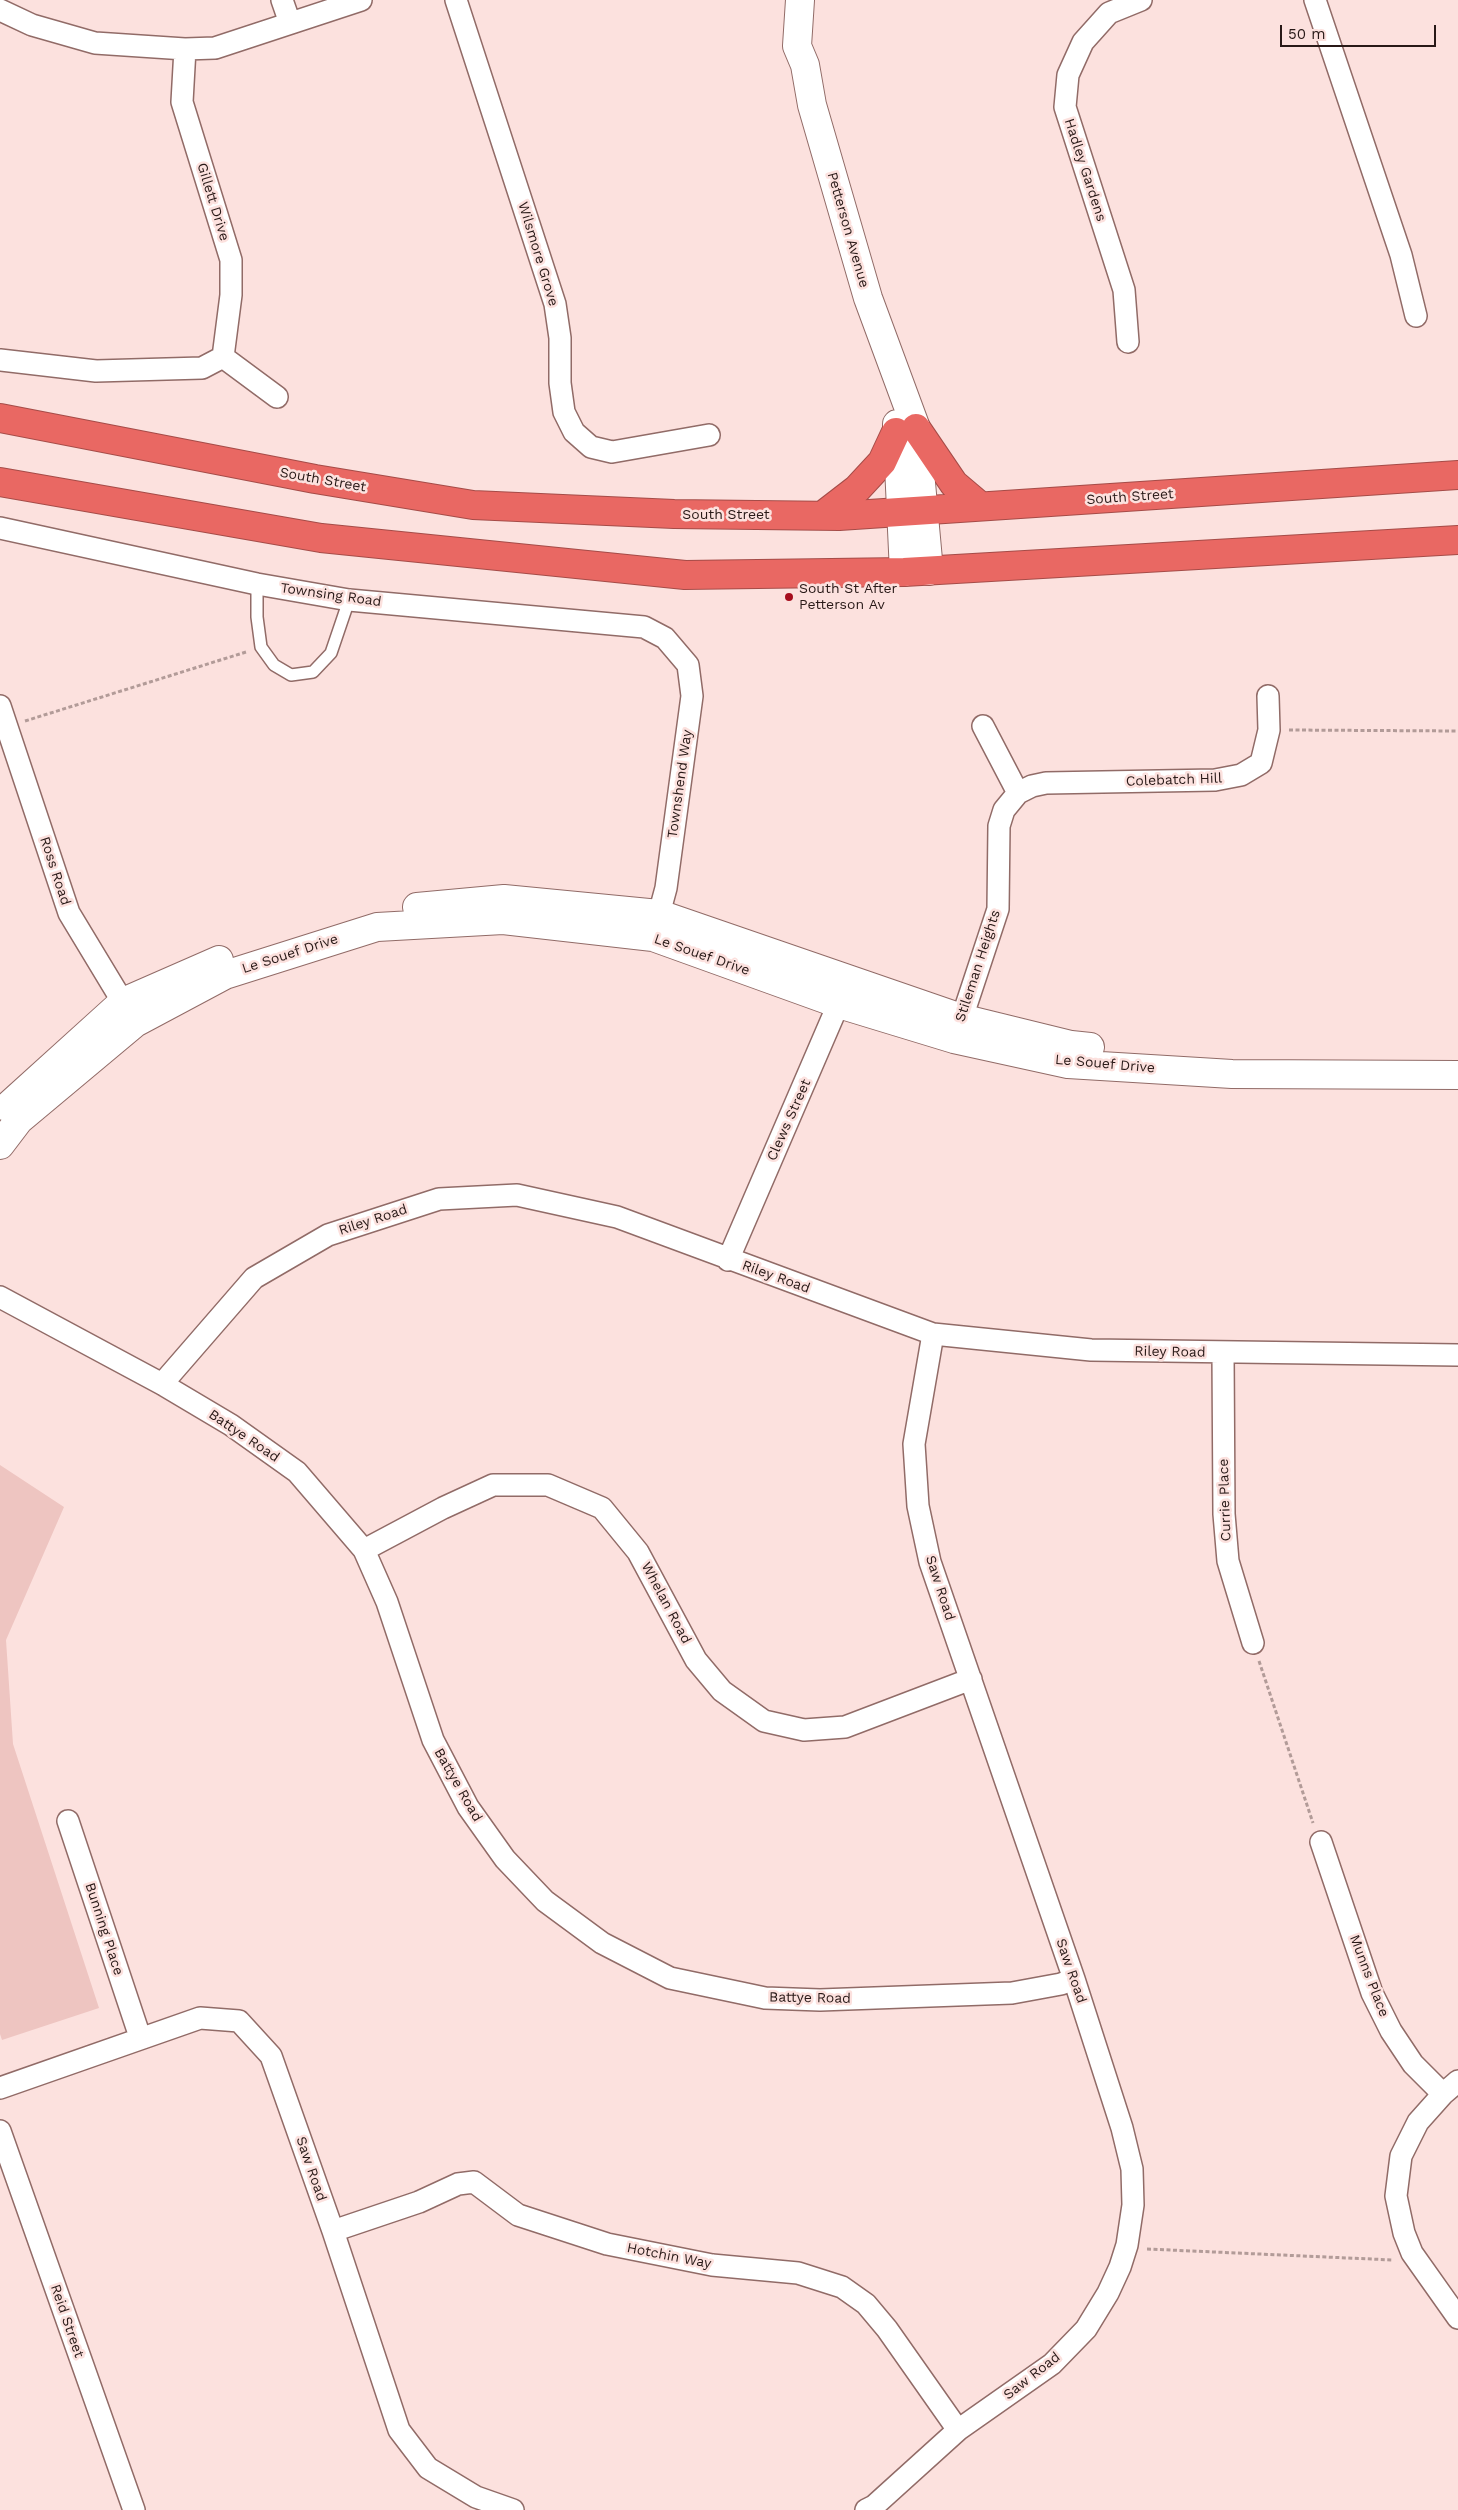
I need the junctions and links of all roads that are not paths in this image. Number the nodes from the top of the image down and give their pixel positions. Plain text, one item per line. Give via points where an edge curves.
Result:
1 (282, 0) edge
2 (361, 0) edge
3 (456, 0) edge
4 (800, 0) edge
5 (816, 0) edge
6 (1142, 0) edge
7 (1315, 0) edge
8 (0, 10) edge
9 (290, 23) junction
10 (185, 49) junction
11 (805, 65) junction
12 (1416, 316) dead end
13 (1128, 342) dead end
14 (223, 357) junction
15 (0, 360) edge
16 (277, 397) dead end
17 (0, 418) edge
18 (906, 430) junction
19 (709, 435) dead end
20 (1458, 475) edge
21 (0, 482) edge
22 (980, 506) junction
23 (913, 511) junction
24 (822, 516) junction
25 (0, 528) edge
26 (1458, 540) edge
27 (916, 571) junction
28 (257, 584) junction
29 (349, 600) junction
30 (665, 638) joint
31 (1268, 696) dead end
32 (0, 706) edge
33 (982, 726) dead end
34 (1018, 793) junction
35 (656, 925) junction
36 (844, 992) junction
37 (129, 1012) junction
38 (958, 1028) junction
39 (1458, 1061) edge
40 (1458, 1076) edge
41 (0, 1116) edge
42 (0, 1145) edge
43 (728, 1260) junction
44 (0, 1296) edge
45 (933, 1334) junction
46 (1223, 1352) junction
47 (1458, 1355) edge
48 (162, 1384) junction
49 (364, 1550) junction
50 (1253, 1643) road end
51 (971, 1679) junction
52 (68, 1821) dead end
53 (1321, 1842) road end
54 (1074, 1979) junction
55 (140, 2037) junction
56 (1450, 2087) edge
57 (0, 2088) edge
58 (0, 2131) edge
59 (333, 2232) junction
60 (1458, 2318) edge
61 (958, 2430) junction
62 (134, 2510) edge
63 (513, 2510) edge
64 (866, 2510) edge

1 - 9 street
2 - 9 street
3 - 19 street, Wilsmore Grove via 555,304 564,412 574,432 591,447 612,452
4 - 11 street, Petterson Avenue via 797,46
5 - 11 street via 814,43
6 - 13 street, Hadley Gardens via 1109,13 1083,42 1068,75 1065,107 1124,290
7 - 12 street via 1401,255
8 - 10 street via 32,25 94,43
9 - 10 street via 215,48
10 - 14 street, Gillett Drive via 182,102 231,260 231,295
11 - 18 street, Petterson Avenue via 812,105 868,298 902,393
14 - 15 street via 202,368 96,371
14 - 16 street
17 - 24 highway, South Street via 315,479 473,505 674,514
18 - 22 highway via 954,484
18 - 23 street, Petterson Avenue
18 - 24 highway via 857,489
20 - 22 highway, South Street
21 - 27 highway via 321,538 685,575
22 - 23 highway, South Street
23 - 24 highway, South Street
23 - 27 street, Petterson Avenue
25 - 28 street, Townsing Road
26 - 27 highway
28 - 29 street, Townsing Road
28 - 29 lane via 256,617 261,647 274,665 291,675 314,672 331,653
29 - 30 street, Townsing Road via 644,627
30 - 35 street, Townshend Way via 688,665 692,696 666,888
31 - 34 street, Colebatch Hill via 1269,730 1261,763 1241,775 1215,780 1046,783
32 - 37 street, Ross Road via 69,913
33 - 34 street
34 - 38 street, Stileman Heights via 1004,810 999,826 998,909
35 - 36 street, Le Souef Drive
35 - 37 street, Le Souef Drive via 503,920 377,927 225,975
36 - 38 street, Le Souef Drive
36 - 43 street, Clews Street
37 - 41 street, Le Souef Drive
37 - 42 street, Le Souef Drive via 19,1120
38 - 39 street, Le Souef Drive via 1070,1045 1235,1058
38 - 40 street, Le Souef Drive via 1068,1064 1232,1074
43 - 45 street, Riley Road
43 - 48 street, Riley Road via 617,1217 517,1195 439,1199 328,1235 254,1278
44 - 48 street, Battye Road
45 - 46 street, Riley Road via 1091,1350
45 - 51 street, Saw Road via 914,1444 918,1506 930,1562
46 - 47 street, Riley Road
46 - 50 street, Currie Place via 1224,1514 1228,1561
48 - 49 street, Battye Road via 231,1425 297,1472
49 - 51 street, Whelan Road via 493,1485 548,1485 602,1508 638,1552 696,1660 722,1691 764,1722 804,1730 844,1727
49 - 54 street, Battye Road via 386,1602 433,1740 468,1807 505,1859 545,1901 602,1943 670,1978 765,1998 820,2000 1012,1993
51 - 54 street, Saw Road
52 - 55 street, Bunning Place
53 - 56 street, Munns Place via 1372,1993 1391,2031 1414,2064
54 - 61 street, Saw Road via 1132,2169 1133,2205 1127,2245 1108,2293 1086,2329 1052,2364
55 - 57 street, Saw Road
55 - 59 street, Saw Road via 200,2018 240,2021 271,2056
56 - 60 street via 1418,2122 1401,2156 1396,2196 1412,2253
58 - 62 street, Reid Street
59 - 61 street, Hotchin Way via 419,2202 458,2184 474,2182 518,2215 608,2244 712,2265 798,2273 842,2288 866,2304
59 - 63 street, Saw Road via 399,2430 428,2468 476,2497
61 - 64 street, Saw Road

